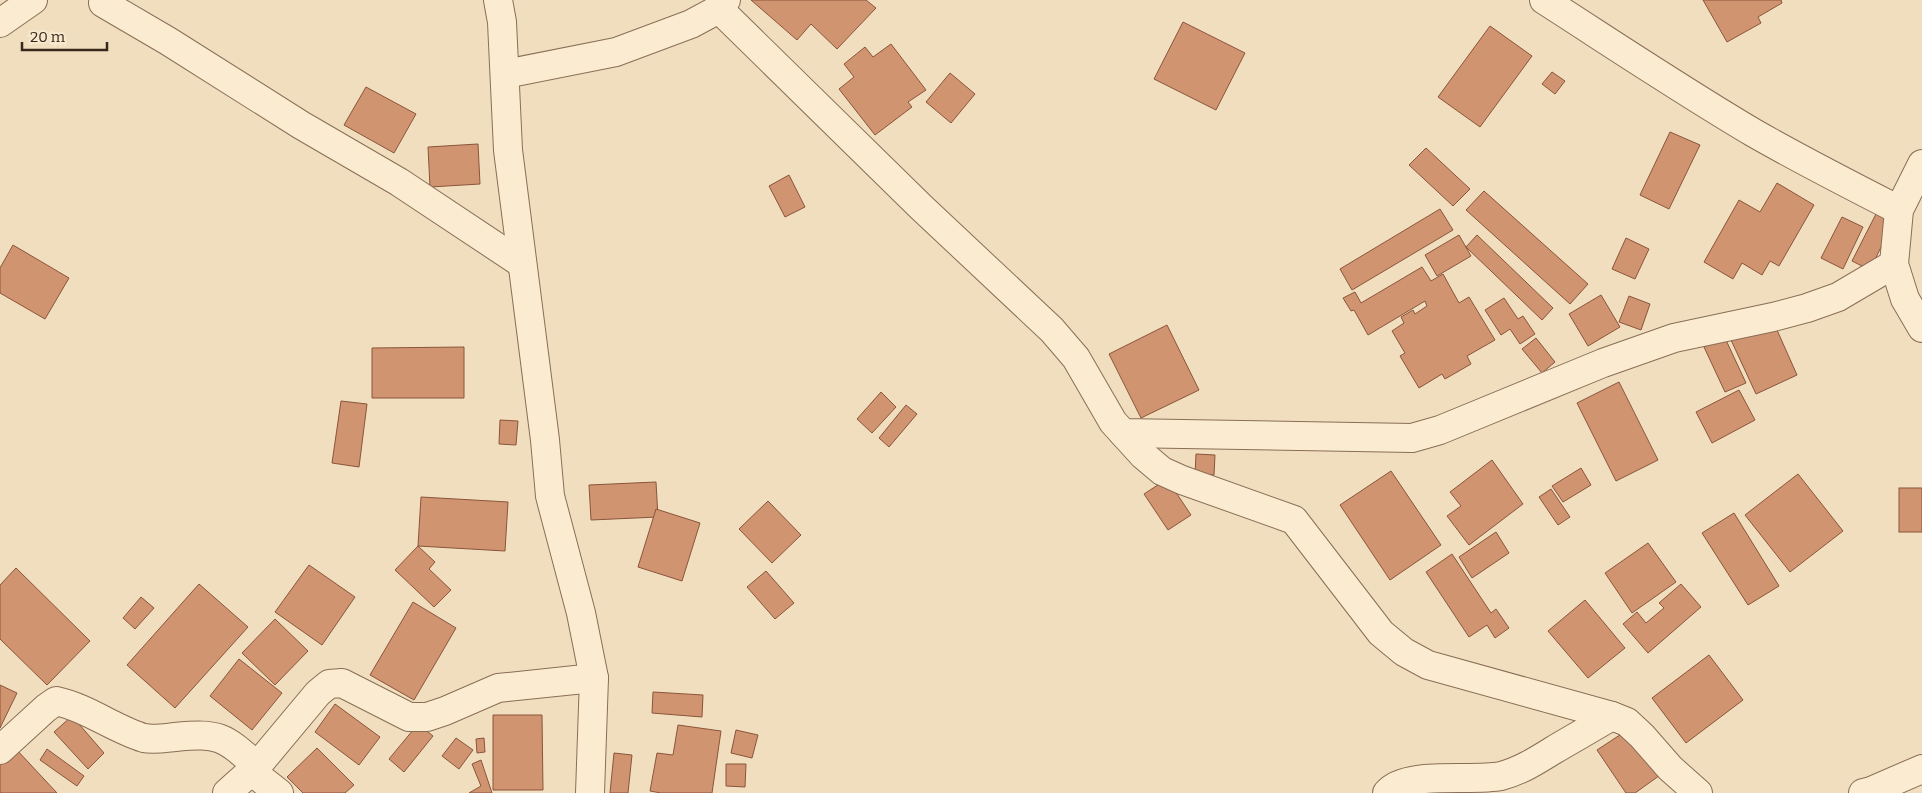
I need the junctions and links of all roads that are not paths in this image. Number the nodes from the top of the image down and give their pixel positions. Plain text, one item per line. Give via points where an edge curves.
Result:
1 (33, 0) edge
2 (498, 0) edge
3 (1544, 0) edge
4 (102, 1) edge
5 (722, 5) edge
6 (0, 23) edge
7 (504, 74) junction
8 (1922, 164) edge
9 (1899, 210) junction
10 (521, 263) junction
11 (1894, 264) junction
12 (1922, 328) edge
13 (1123, 433) junction
14 (594, 678) junction
15 (1612, 716) junction
16 (0, 750) edge
17 (254, 768) junction
18 (1922, 769) edge
19 (227, 793) edge
20 (279, 793) edge
21 (590, 793) edge
22 (1387, 793) edge
23 (1698, 793) edge
24 (1863, 793) edge

1 - 6 street
2 - 7 street
3 - 9 street via 1755,133
4 - 10 street via 399,182
5 - 7 street via 691,24 616,52
5 - 13 street via 921,206 1052,330 1076,358 1113,422
7 - 10 street via 508,150
8 - 9 street
9 - 11 street
10 - 14 street via 550,496 581,613
11 - 12 street via 1905,299
11 - 13 street via 1838,297 1807,308 1674,338 1440,430 1412,438
13 - 15 street via 1162,471 1294,520 1381,633 1404,652 1428,665
14 - 17 street via 498,688 427,717 409,717 342,683 329,684
14 - 21 street
15 - 22 street via 1523,768 1501,776 1412,780 1400,783
15 - 23 street via 1627,722
16 - 17 street via 56,701 147,739 216,736 234,746
17 - 19 street
17 - 20 street
18 - 24 street

